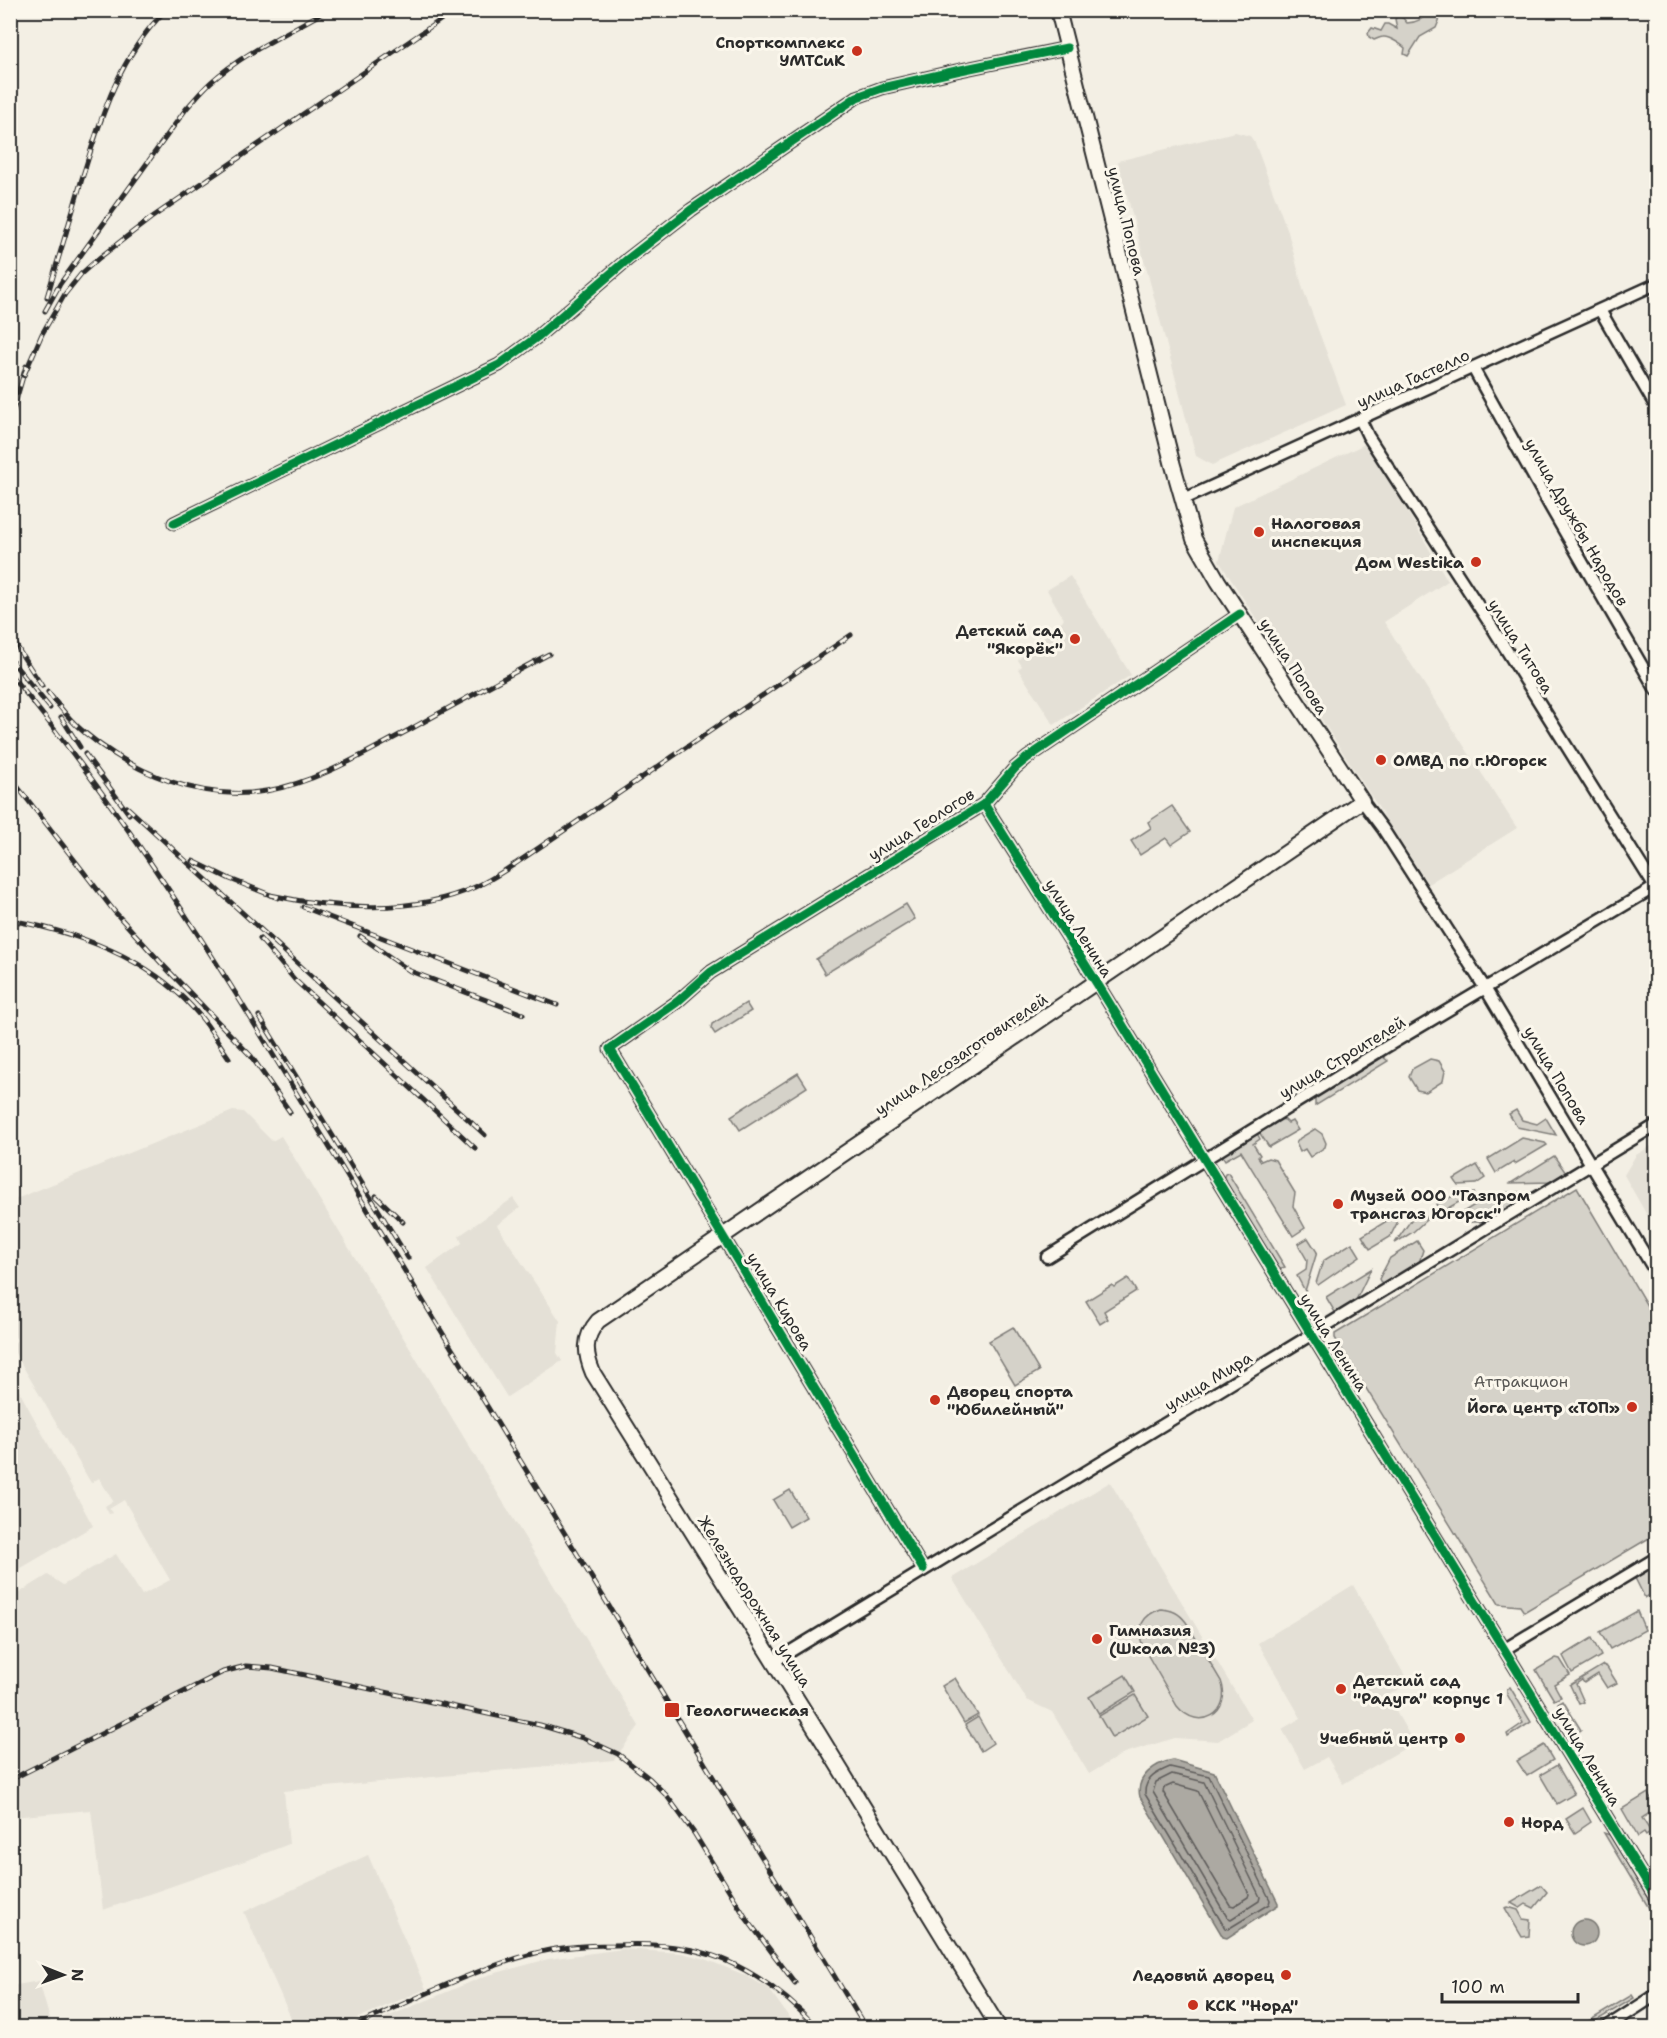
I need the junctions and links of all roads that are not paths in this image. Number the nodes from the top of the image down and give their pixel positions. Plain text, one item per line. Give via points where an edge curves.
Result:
1 (1058, 10) edge
2 (1068, 48) junction
3 (1656, 284) edge
4 (1600, 310) junction
5 (1473, 368) junction
6 (1656, 407) edge
7 (1360, 419) junction
8 (1182, 500) junction
9 (174, 523) dead end
10 (1240, 614) junction
11 (1656, 690) edge
12 (1362, 801) junction
13 (984, 804) junction
14 (1656, 888) edge
15 (1096, 982) junction
16 (1485, 988) junction
17 (610, 1049) joint
18 (1656, 1125) edge
19 (1204, 1158) junction
20 (1592, 1164) junction
21 (723, 1235) junction
22 (1047, 1257) dead end
23 (1656, 1273) edge
24 (1312, 1336) junction
25 (587, 1342) joint
26 (1656, 1558) edge
27 (923, 1569) junction
28 (1505, 1649) junction
29 (773, 1662) junction
30 (1656, 1898) edge
31 (1656, 1995) edge
32 (999, 2028) edge
33 (1605, 2028) edge

1 - 2 main road, улица Попова
2 - 8 main road, улица Попова
2 - 9 street via 857,97 691,210 499,365
3 - 4 street, улица Гастелло
4 - 5 street, улица Гастелло
4 - 6 street
5 - 7 street, улица Гастелло
5 - 11 street, улица Дружбы Народов
7 - 8 street, улица Гастелло
7 - 14 street, улица Титова
8 - 10 main road, улица Попова via 1200,552
10 - 12 main road, улица Попова
10 - 13 street, улица Геологов via 1027,758
12 - 15 main road, улица Лесозаготовителей
12 - 16 street, улица Попова
13 - 15 street, улица Ленина
13 - 17 street, улица Геологов via 711,972 677,1002
14 - 16 street, улица Строителей
15 - 19 street, улица Ленина
15 - 21 main road, улица Лесозаготовителей
16 - 19 street, улица Строителей
16 - 20 street, улица Попова
17 - 21 street, улица Кирова
18 - 20 street, улица Мира
19 - 22 street, улица Строителей
19 - 24 street, улица Ленина
20 - 23 street, улица Попова
20 - 24 street, улица Мира
21 - 25 main road, улица Лесозаготовителей via 598,1321
21 - 27 street, улица Кирова
24 - 27 street, улица Мира
24 - 28 street, улица Ленина
25 - 29 main road, Железнодорожная улица via 593,1373
26 - 28 street
27 - 29 street, улица Мира
28 - 30 street, улица Ленина
29 - 32 main road, Железнодорожная улица
31 - 33 street

